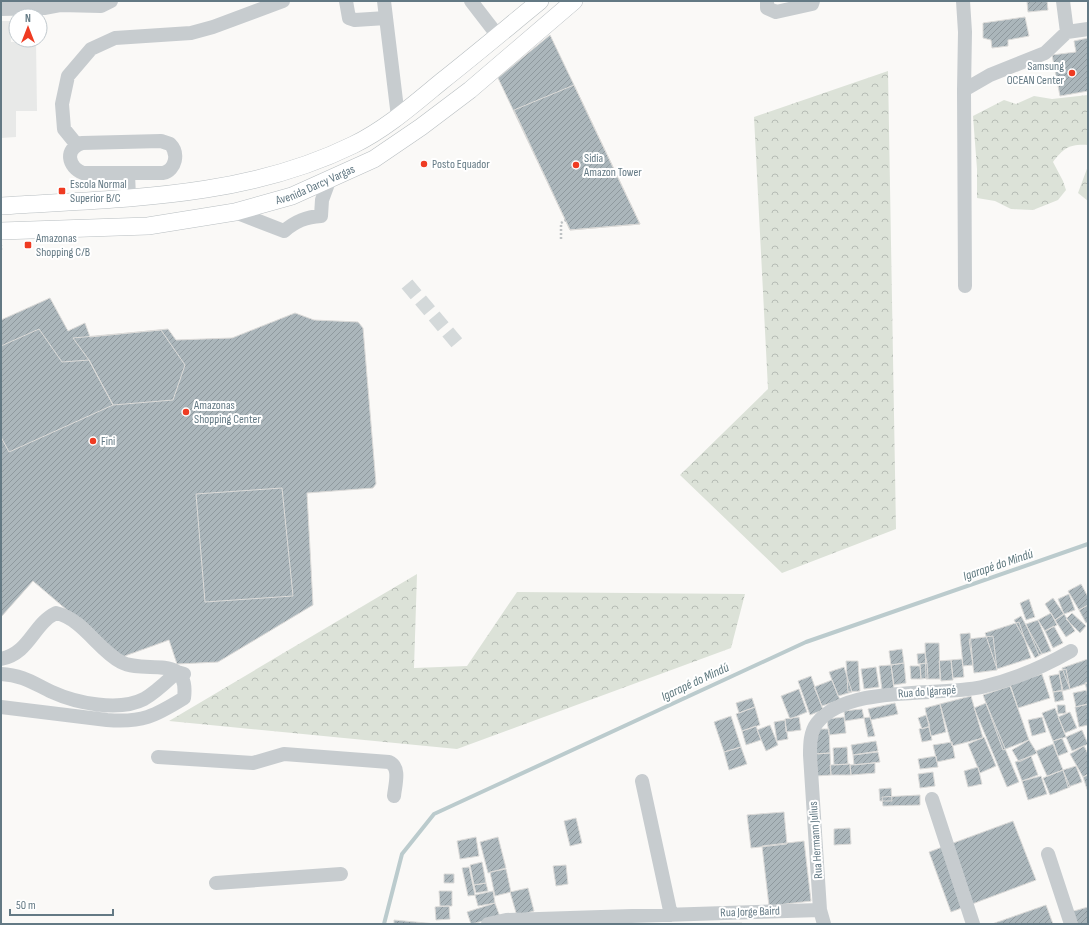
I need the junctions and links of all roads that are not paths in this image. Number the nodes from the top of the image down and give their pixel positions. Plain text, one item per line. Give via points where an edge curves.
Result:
1 (111, 1) edge
2 (283, 1) edge
3 (346, 1) edge
4 (384, 1) edge
5 (471, 1) edge
6 (540, 1) edge
7 (574, 1) edge
8 (767, 1) edge
9 (814, 1) edge
10 (963, 1) edge
11 (1062, 1) edge
12 (60, 3) edge
13 (1, 9) edge
14 (386, 18) junction
15 (1088, 29) edge
16 (1067, 32) junction
17 (498, 36) junction
18 (964, 90) junction
19 (398, 117) junction
20 (77, 145) junction
21 (128, 173) junction
22 (329, 181) junction
23 (129, 198) junction
24 (1, 206) edge
25 (234, 212) junction
26 (1, 231) edge
27 (965, 286) dead end
28 (1071, 651) dead end
29 (1, 659) edge
30 (177, 672) junction
31 (1, 674) edge
32 (190, 675) dead end
33 (1, 707) edge
34 (810, 755) joint
35 (158, 758) dead end
36 (642, 781) dead end
37 (394, 796) dead end
38 (932, 799) dead end
39 (1048, 854) dead end
40 (341, 874) dead end
41 (216, 883) dead end
42 (820, 910) junction
43 (671, 915) junction
44 (488, 924) edge
45 (824, 924) edge
46 (973, 924) edge
47 (1071, 924) edge

1 - 12 street via 101,6
2 - 20 street via 191,33 115,38 91,49 68,76 62,104 64,129
3 - 14 street via 349,18
4 - 14 street
5 - 17 street
6 - 17 main road, Avenida Darcy Vargas
7 - 22 main road, Avenida Darcy Vargas via 470,90 421,127 374,159
8 - 9 street via 767,8 776,12 812,4
10 - 18 street
11 - 16 street
12 - 13 street via 44,8
14 - 19 street
15 - 16 street
16 - 18 street via 1044,53 990,75
17 - 19 main road, Avenida Darcy Vargas
18 - 27 street
19 - 23 main road, Avenida Darcy Vargas via 354,145 294,170 230,187
20 - 21 street via 71,152 70,163 78,171
20 - 21 street via 161,141 174,148 174,163 167,172
21 - 23 street
22 - 25 main road, Avenida Darcy Vargas via 292,196
22 - 25 street via 322,200 321,216 311,216 297,221 284,231
23 - 24 main road, Avenida Darcy Vargas
25 - 26 main road, Avenida Darcy Vargas via 148,226
28 - 34 street, Rua do Igarapé via 1015,678 981,687 868,697 839,706 816,724 810,738
29 - 30 street via 21,650 45,621 56,613 71,618 121,662 134,667 164,666
30 - 31 street via 144,699 133,703 109,705 73,701 23,677
30 - 32 street
30 - 33 street via 185,687 184,698 142,720 122,722
34 - 42 street, Rua Hermann Julius
35 - 37 street via 252,763 284,754 388,762 396,768
36 - 43 street
38 - 46 street
39 - 47 street
40 - 41 street
42 - 43 street, Rua Jorge Baird
42 - 45 street, Rua Hermann Julius
43 - 44 street, Rua Jorge Baird via 506,920

